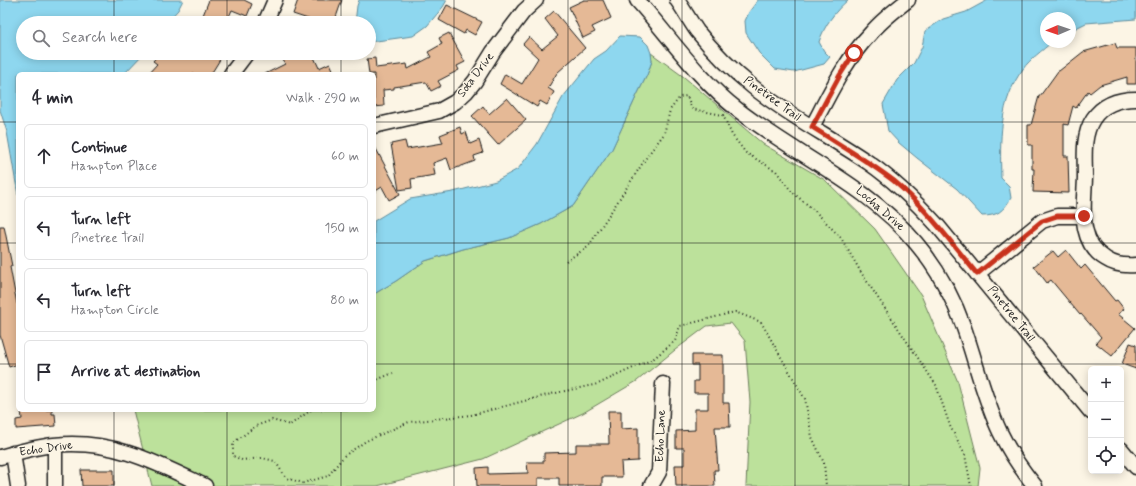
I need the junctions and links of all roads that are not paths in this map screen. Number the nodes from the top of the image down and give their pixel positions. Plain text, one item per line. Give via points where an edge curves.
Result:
1 (275, 0) edge
2 (536, 0) edge
3 (638, 0) edge
4 (677, 0) edge
5 (908, 0) edge
6 (268, 16) edge
7 (242, 60) edge
8 (233, 72) edge
9 (1136, 99) edge
10 (376, 126) edge
11 (812, 127) junction
12 (1084, 216) junction
13 (1136, 264) edge
14 (977, 274) junction
15 (662, 384) dead end
16 (1088, 408) edge
17 (55, 445) junction
18 (1124, 453) edge
19 (7, 455) edge
20 (1136, 467) edge
21 (18, 486) edge
22 (55, 486) edge
23 (204, 486) edge
24 (651, 486) edge
25 (1035, 486) edge

1 - 6 street
2 - 10 street, Sota Drive via 524,11 475,81 455,102 439,111
3 - 25 street, Locha Drive via 691,65 726,99 761,127 875,202 916,243 944,283 957,310 999,431
4 - 11 street, Pinetree Trail via 697,30 731,68 776,104
5 - 11 street via 870,33 854,53
7 - 8 street
9 - 12 street via 1116,101 1105,107 1098,112 1090,125 1085,140
11 - 14 street, Pinetree Trail via 894,181 937,224
12 - 13 street via 1085,231 1096,251 1116,263
12 - 14 street via 1057,216 1042,221
14 - 16 street, Pinetree Trail
15 - 24 street, Echo Lane via 659,472
17 - 19 street, Echo Drive
17 - 22 street
17 - 23 street, Echo Drive via 74,444 122,450 146,458
18 - 20 street
19 - 21 street

